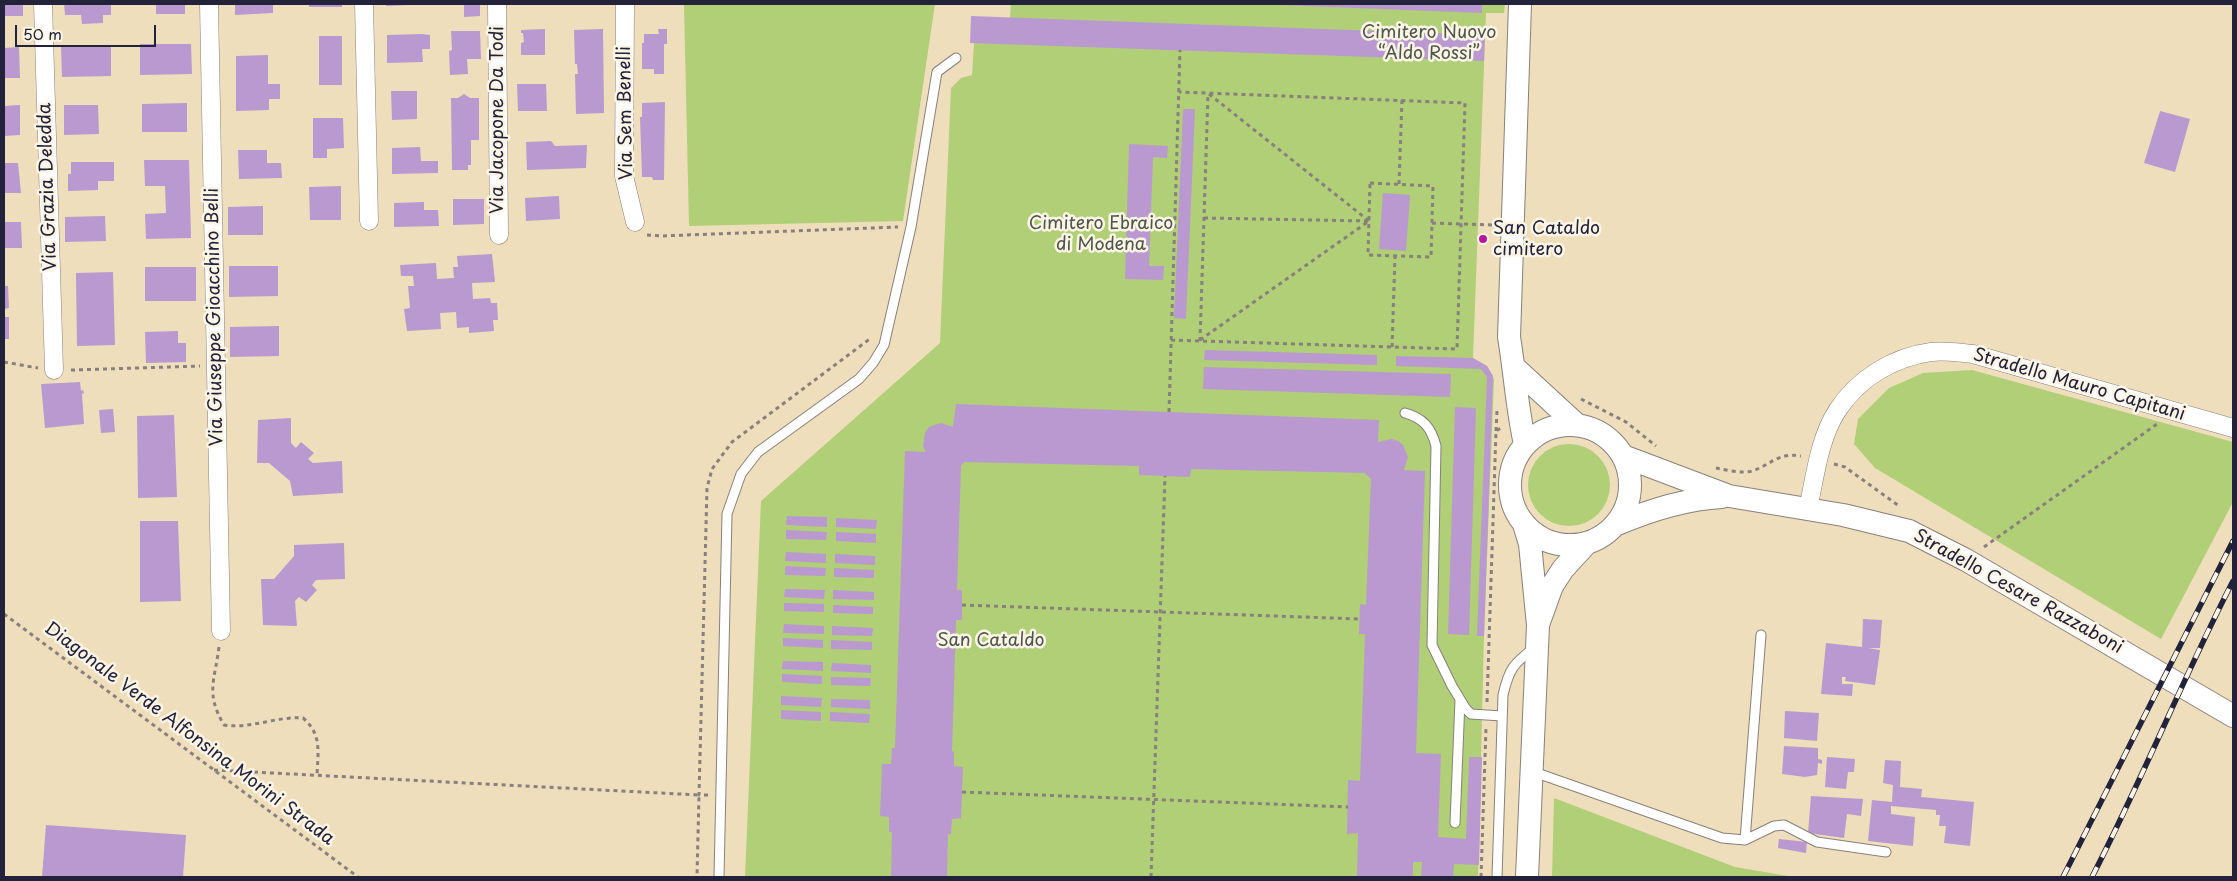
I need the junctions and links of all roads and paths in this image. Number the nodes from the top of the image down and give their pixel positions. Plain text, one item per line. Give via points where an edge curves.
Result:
1 (43, 4) edge
2 (209, 4) edge
3 (364, 4) edge
4 (497, 4) edge
5 (625, 4) edge
6 (1520, 4) edge
7 (1180, 50) dead end
8 (956, 58) dead end
9 (1179, 92) junction
10 (1208, 94) junction
11 (1402, 100) junction
12 (1400, 184) junction
13 (1204, 218) junction
14 (369, 221) dead end
15 (1369, 221) junction
16 (635, 222) joint
17 (1432, 223) junction
18 (1461, 224) junction
19 (1494, 225) dead end
20 (911, 227) junction
21 (499, 236) dead end
22 (1395, 256) junction
23 (891, 318) junction
24 (1171, 340) junction
25 (1200, 341) junction
26 (1392, 347) junction
27 (4, 362) edge
28 (216, 365) junction
29 (1514, 367) junction
30 (54, 370) junction
31 (1551, 402) junction
32 (1169, 412) dead end
33 (2176, 412) junction
34 (1405, 413) dead end
35 (1519, 419) junction
36 (1576, 424) junction
37 (2233, 428) edge
38 (1525, 444) junction
39 (1660, 449) dead end
40 (1623, 456) junction
41 (1819, 460) junction
42 (1710, 466) dead end
43 (1164, 476) dead end
44 (1729, 496) junction
45 (1903, 508) dead end
46 (1808, 509) junction
47 (1524, 524) junction
48 (1615, 526) junction
49 (1977, 543) dead end
50 (1586, 544) junction
51 (962, 605) dead end
52 (1160, 612) junction
53 (4, 614) edge
54 (1360, 619) dead end
55 (221, 631) joint
56 (1537, 635) junction
57 (1761, 635) dead end
58 (1460, 699) junction
59 (1486, 715) junction
60 (1502, 716) junction
61 (2233, 716) edge
62 (214, 770) junction
63 (1531, 771) junction
64 (317, 775) junction
65 (962, 792) dead end
66 (699, 795) junction
67 (720, 796) junction
68 (1154, 800) junction
69 (1348, 807) dead end
70 (1455, 823) dead end
71 (1745, 840) junction
72 (1886, 852) dead end
73 (358, 877) edge
74 (697, 877) edge
75 (719, 877) edge
76 (1151, 877) edge
77 (1481, 877) edge
78 (1497, 877) edge
79 (1527, 877) edge

1 - 30 street, Via Grazia Deledda
2 - 28 street, Via Giuseppe Gioacchino Belli
3 - 14 street
4 - 21 street, Via Jacopone Da Todi
5 - 16 street, Via Sem Benelli via 624,176
6 - 29 street via 1508,337
7 - 9 path
8 - 20 lane via 937,72
9 - 10 path
9 - 24 path
10 - 11 path
10 - 13 path
10 - 15 path
11 - 12 path
11 - 18 path via 1465,102
12 - 15 path via 1370,183
12 - 17 path via 1433,186
13 - 15 path
13 - 25 path
15 - 22 path via 1368,255
15 - 25 path
16 - 20 path via 640,230 652,236
17 - 18 path
17 - 22 path via 1431,257
18 - 19 path
18 - 26 path via 1457,350
20 - 23 lane
22 - 26 path
23 - 66 path via 861,347 732,442 712,469 707,488
23 - 67 lane via 884,345 859,379 758,452 741,474 733,492 725,533
24 - 25 path
24 - 32 path
25 - 26 path
27 - 30 path
28 - 30 path
28 - 55 street, Via Giuseppe Gioacchino Belli
29 - 31 street
29 - 35 street
31 - 36 street
31 - 39 path via 1565,395 1589,402 1626,422
33 - 37 street, Stradello Mauro Capitani
33 - 41 street, Stradello Mauro Capitani via 1973,354 1933,351 1884,366 1857,387 1837,411
33 - 49 path via 1984,547
34 - 58 lane via 1422,419 1436,446 1432,645
35 - 38 street
35 - 59 path via 1496,431
36 - 38 street via 1548,428
36 - 40 street via 1604,434
38 - 47 street via 1513,463 1509,484 1513,506
40 - 44 street, Stradello Cesare Razzaboni
40 - 48 street via 1631,485 1624,513
41 - 42 path via 1792,455 1771,460 1752,471 1737,472
41 - 45 path via 1845,467
41 - 46 street, Stradello Mauro Capitani
43 - 52 path
44 - 46 street, Stradello Cesare Razzaboni
44 - 48 street, Stradello Cesare Razzaboni via 1695,498 1640,514
46 - 61 street, Stradello Cesare Razzaboni via 1909,531 1966,560
47 - 50 street via 1537,536 1552,543
47 - 56 street via 1530,544
48 - 50 street
50 - 56 street via 1552,586
51 - 52 path
52 - 54 path
52 - 68 path
53 - 62 path, Diagonale Verde Alfonsina Morini Strada
55 - 64 path via 212,684 214,708 224,725 250,726 279,718 303,718 312,726 316,738
56 - 60 lane via 1508,674
56 - 63 street
57 - 71 lane
58 - 59 lane via 1472,714
58 - 70 lane
59 - 60 lane
59 - 77 path
60 - 78 lane
62 - 64 path
62 - 73 path, Diagonale Verde Alfonsina Morini Strada
63 - 71 lane via 1722,838
63 - 79 street
64 - 66 path
65 - 68 path
66 - 67 path
66 - 74 path
67 - 75 lane
68 - 69 path
68 - 76 path
71 - 72 lane via 1774,826 1784,825 1818,842

